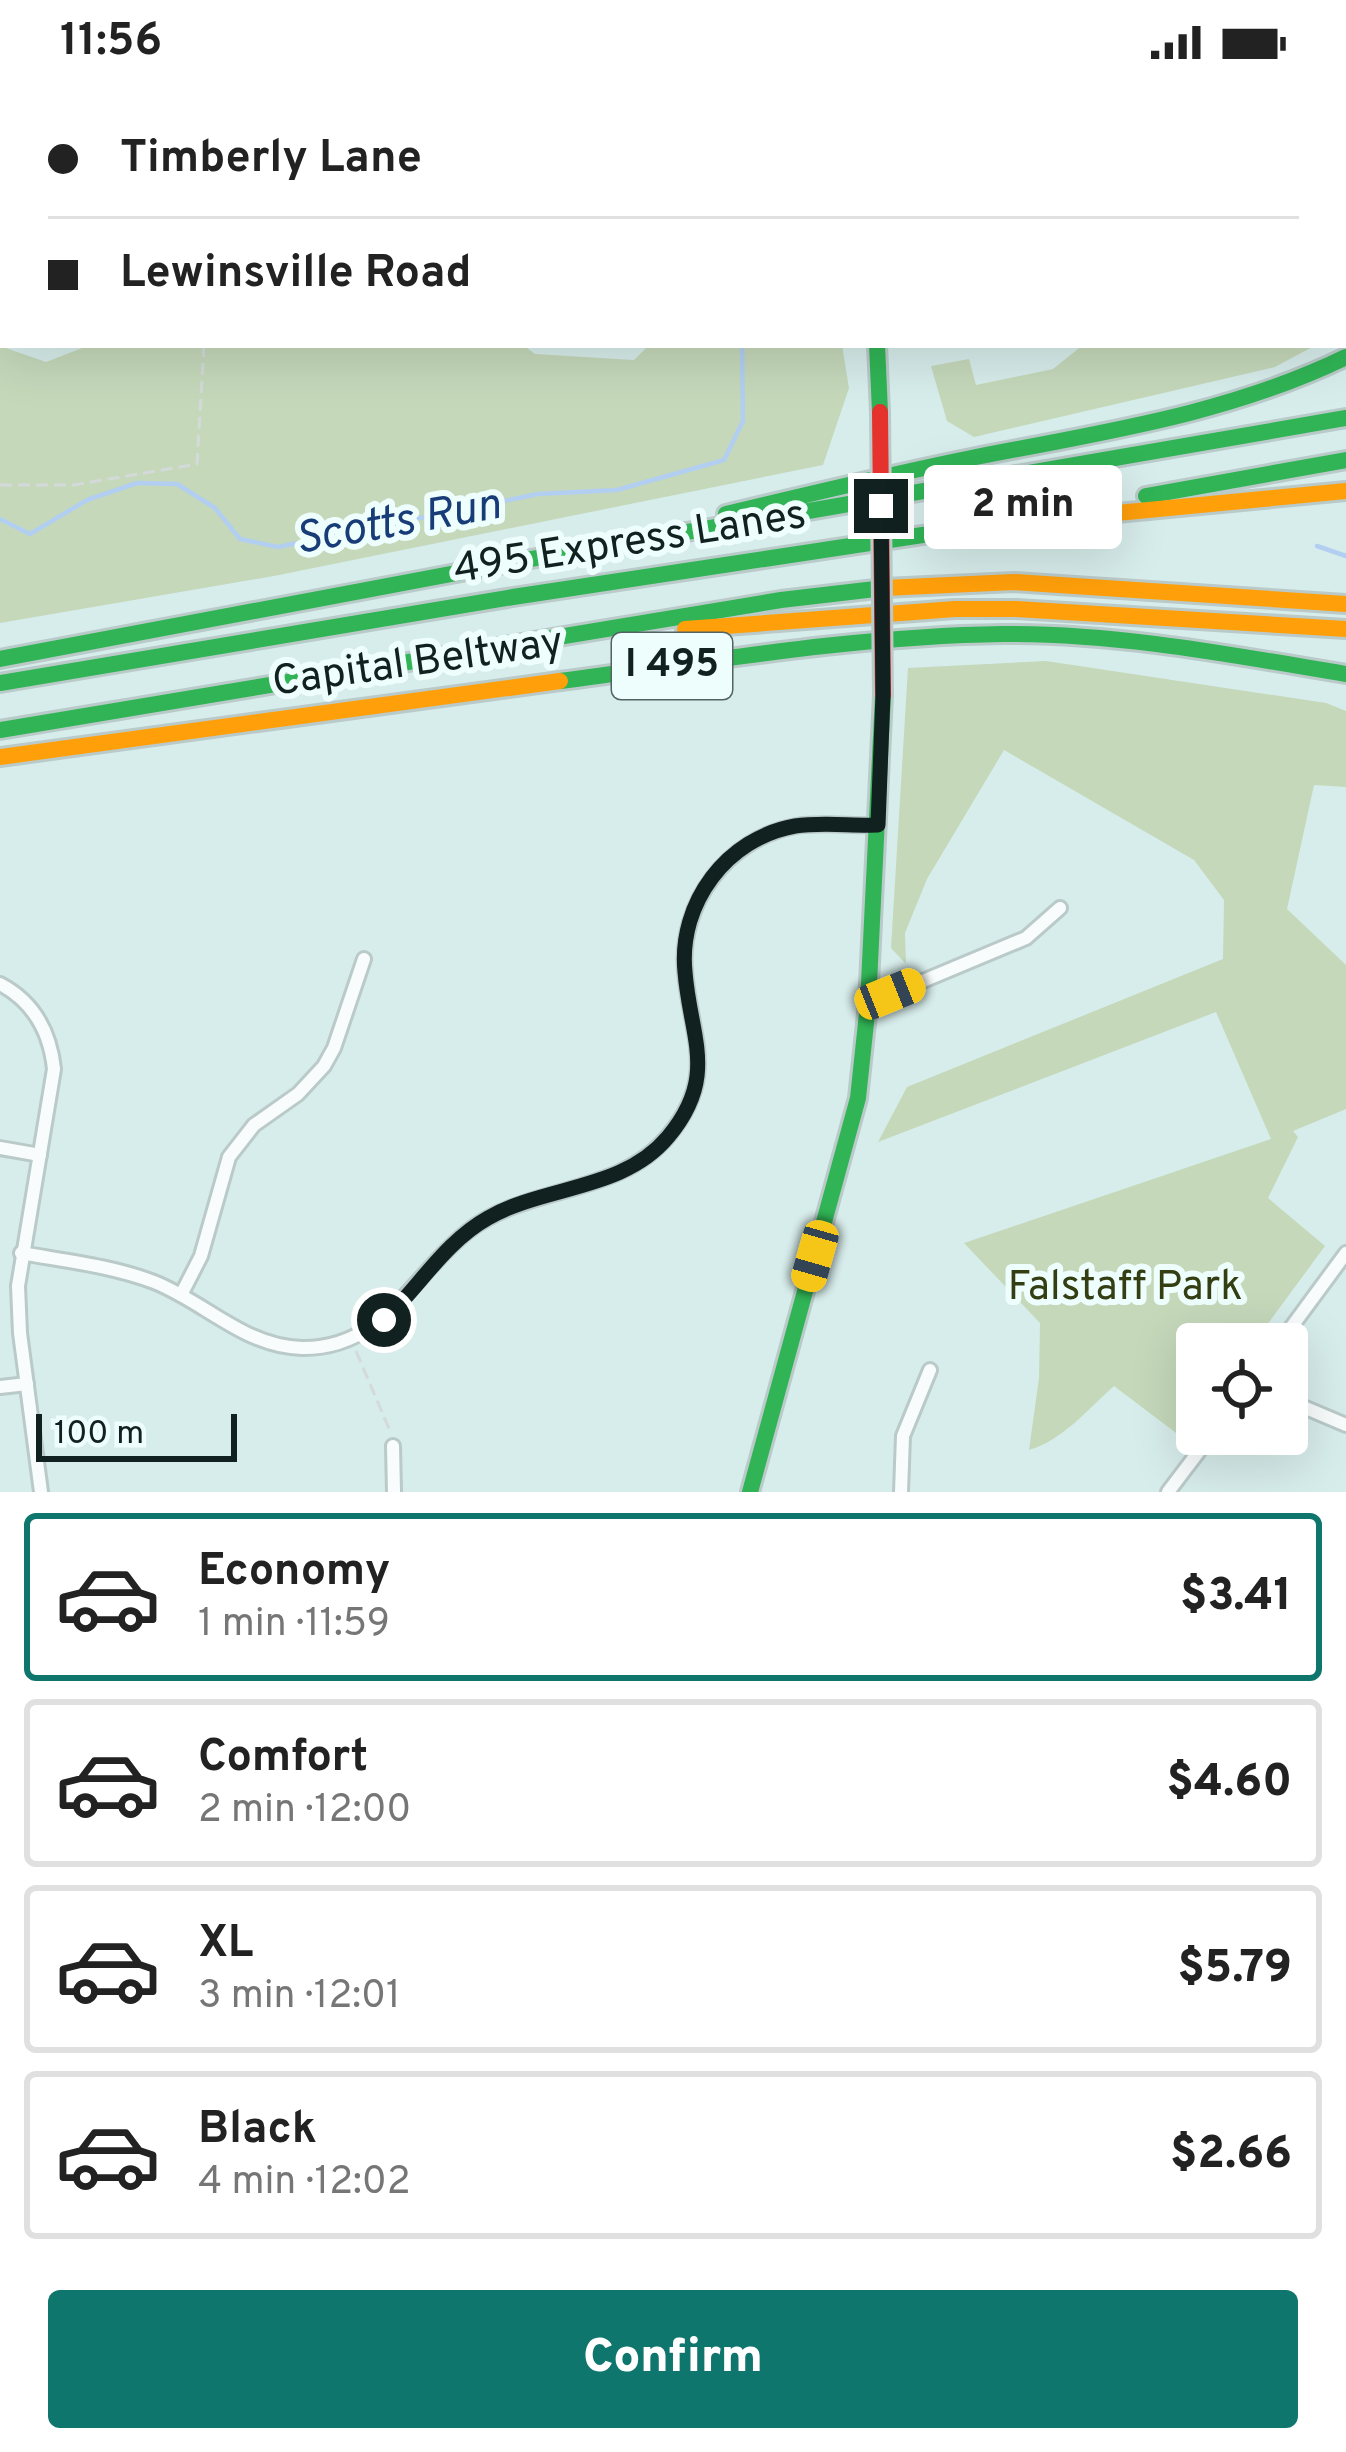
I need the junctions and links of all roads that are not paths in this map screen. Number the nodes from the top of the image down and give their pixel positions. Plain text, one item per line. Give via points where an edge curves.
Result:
1 (877, 348) edge
2 (1346, 357) edge
3 (1346, 418) edge
4 (1346, 460) edge
5 (1346, 491) edge
6 (1037, 518) junction
7 (525, 560) junction
8 (1346, 604) edge
9 (1346, 629) edge
10 (547, 639) junction
11 (0, 659) edge
12 (1346, 674) edge
13 (0, 683) edge
14 (0, 730) edge
15 (0, 757) edge
16 (878, 825) junction
17 (1060, 908) dead end
18 (364, 959) dead end
19 (0, 984) edge
20 (868, 1004) junction
21 (0, 1148) edge
22 (40, 1155) junction
23 (21, 1253) junction
24 (1346, 1253) edge
25 (181, 1295) junction
26 (1294, 1323) edge
27 (930, 1370) dead end
28 (27, 1384) junction
29 (0, 1387) edge
30 (1308, 1411) edge
31 (1346, 1425) edge
32 (392, 1440) road end
33 (1196, 1455) edge
34 (41, 1492) edge
35 (394, 1492) edge
36 (750, 1492) edge
37 (901, 1492) edge
38 (1168, 1492) edge

1 - 16 main road, bridge
2 - 7 main road via 1209,411
3 - 7 main road, Capital Beltway
4 - 6 main road
5 - 6 main road, 495 Express Lanes / I 495
6 - 13 main road, 495 Express Lanes / I 495
7 - 11 main road, Capital Beltway
8 - 10 main road, 495 Express Lanes / I 495 via 962,582 842,591
9 - 10 main road via 955,609
10 - 14 main road, 495 Express Lanes / I 495
12 - 15 main road, Capital Beltway / I 495 via 1155,643 932,637
16 - 20 main road
16 - 25 street via 780,830 743,847 700,894 685,973 699,1058 691,1099 654,1152 620,1173 489,1217 384,1320 350,1339 307,1348 267,1342
17 - 20 street via 1026,938
18 - 25 street via 324,1066 230,1156
19 - 22 street via 25,1001 52,1050
20 - 36 main road via 849,1138
21 - 22 street
22 - 23 street
23 - 25 street via 129,1274
23 - 28 street
24 - 26 street
27 - 37 street via 903,1436
28 - 29 street
28 - 34 street
30 - 31 street
32 - 35 street
33 - 38 street

